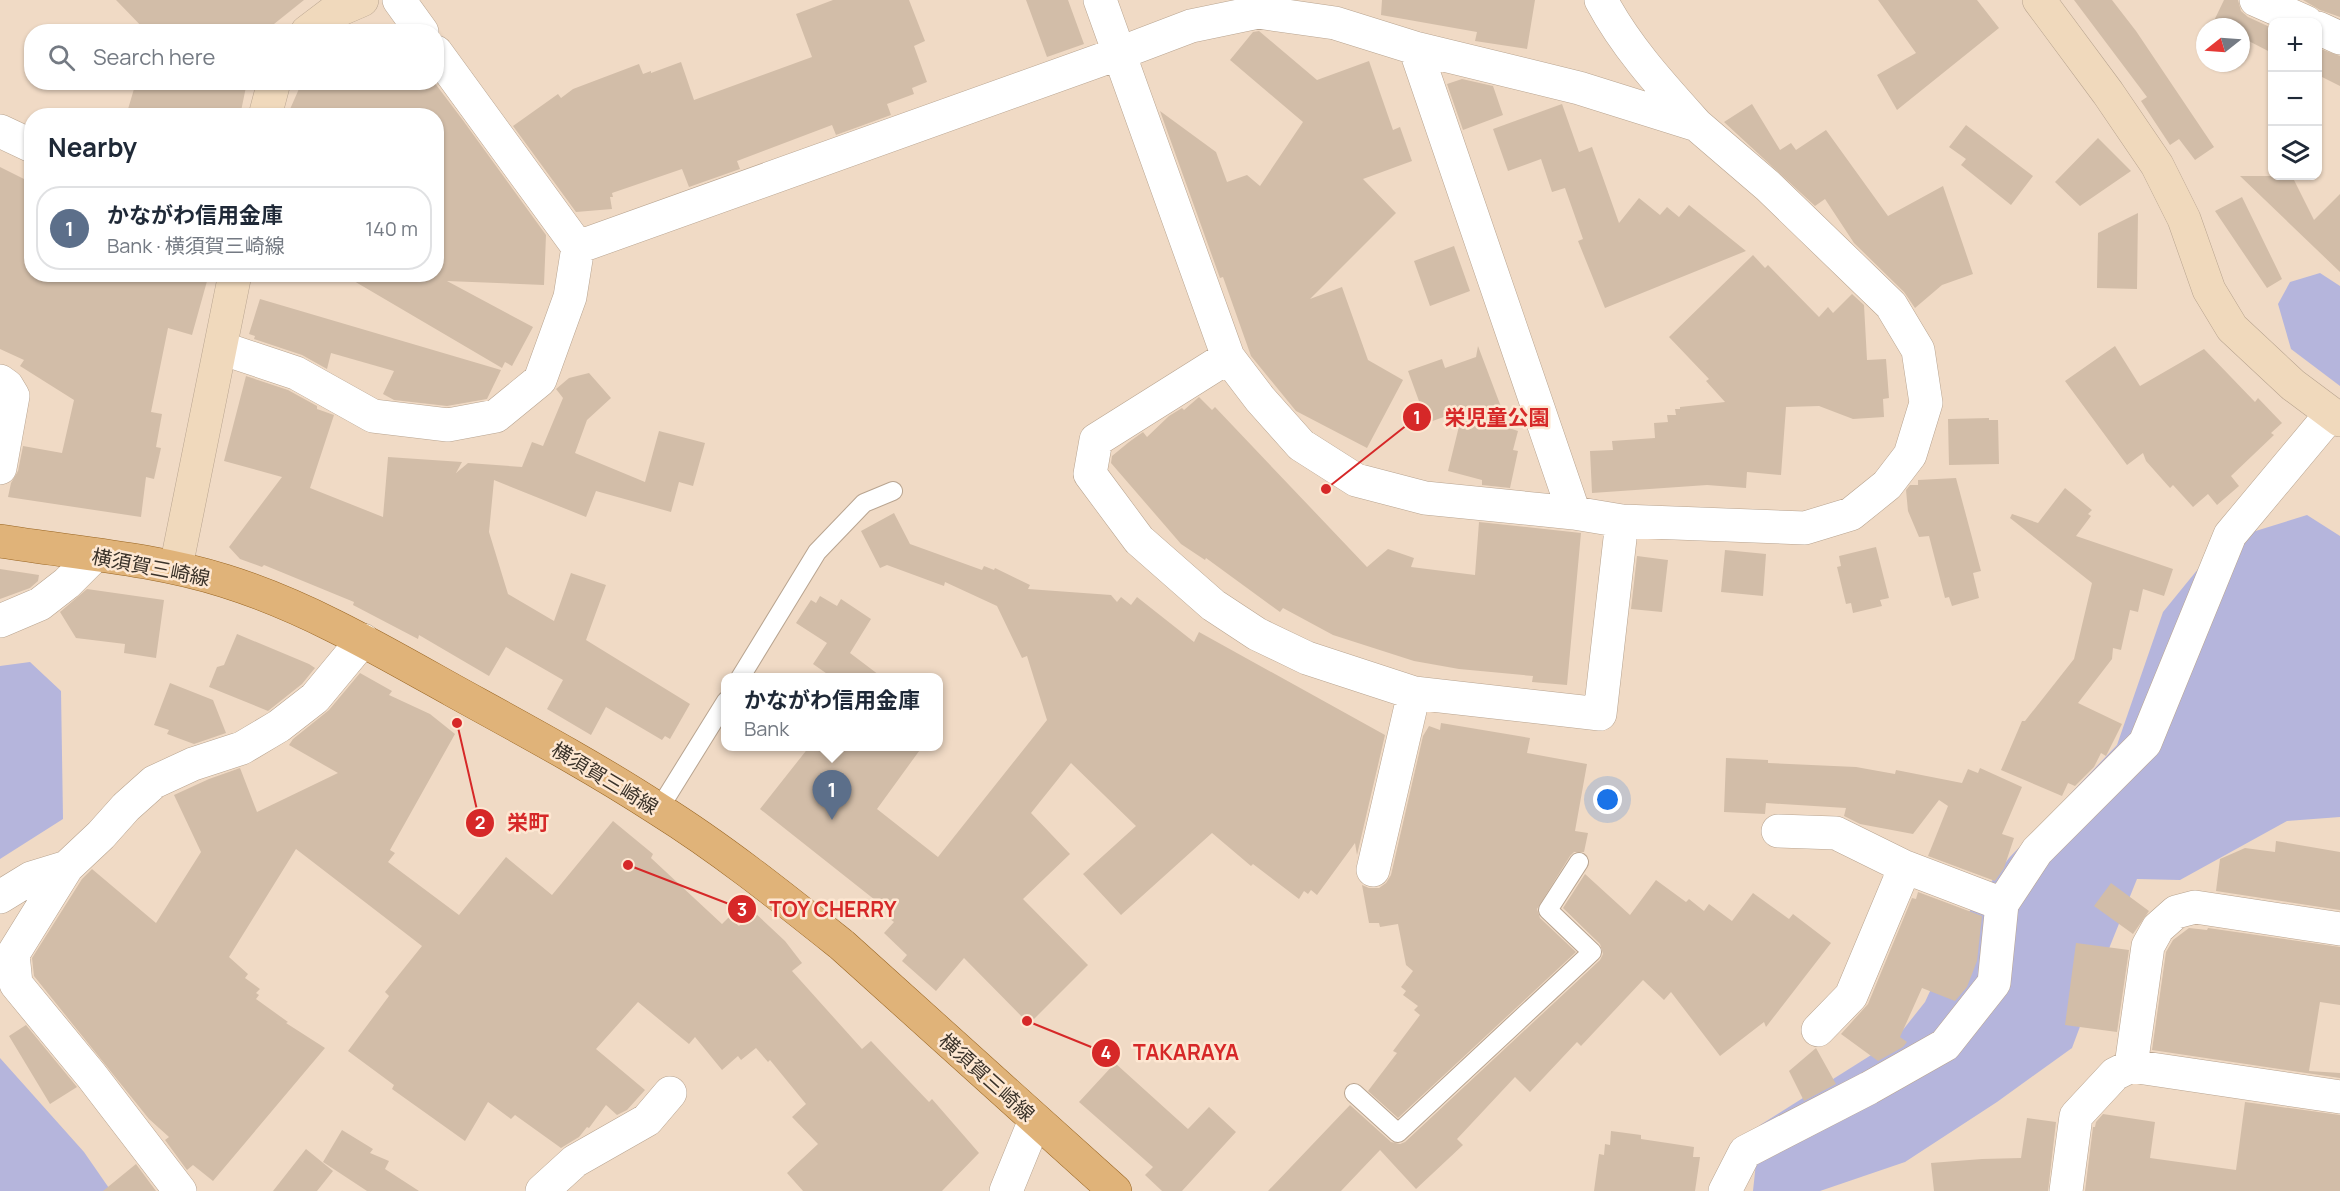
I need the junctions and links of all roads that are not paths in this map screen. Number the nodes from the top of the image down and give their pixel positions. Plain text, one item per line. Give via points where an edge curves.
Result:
1 (362, 0) edge
2 (399, 0) edge
3 (1100, 0) edge
4 (1601, 0) edge
5 (2039, 0) edge
6 (2256, 0) edge
7 (2297, 18) edge
8 (318, 24) edge
9 (416, 24) edge
10 (2322, 30) edge
11 (2340, 38) edge
12 (1415, 48) junction
13 (1120, 53) junction
14 (444, 63) edge
15 (272, 90) edge
16 (267, 108) edge
17 (1696, 125) junction
18 (0, 131) edge
19 (24, 142) edge
20 (578, 247) junction
21 (233, 282) edge
22 (221, 348) junction
23 (1228, 357) junction
24 (0, 381) edge
25 (2336, 417) edge
26 (0, 468) edge
27 (893, 491) dead end
28 (1574, 513) junction
29 (1622, 521) junction
30 (0, 541) edge
31 (94, 556) junction
32 (176, 567) junction
33 (0, 621) edge
34 (363, 640) junction
35 (743, 673) edge
36 (1414, 693) junction
37 (721, 709) edge
38 (659, 809) junction
39 (1778, 831) dead end
40 (1579, 862) dead end
41 (67, 867) junction
42 (1905, 867) junction
43 (1373, 870) dead end
44 (0, 897) edge
45 (2002, 904) junction
46 (2340, 930) edge
47 (1818, 1030) dead end
48 (2131, 1066) junction
49 (670, 1093) dead end
50 (1354, 1093) dead end
51 (2340, 1097) edge
52 (1035, 1120) junction
53 (180, 1191) edge
54 (542, 1191) edge
55 (1006, 1191) edge
56 (1114, 1191) edge
57 (1725, 1191) edge
58 (2066, 1191) edge

1 - 8 street
2 - 9 street
3 - 13 street
4 - 17 street via 1644,66
5 - 25 street via 2157,165 2184,219 2209,290 2232,328 2293,385
6 - 7 street
10 - 11 street
12 - 13 street via 1335,23 1258,12 1191,26
12 - 17 street via 1579,88
12 - 28 street
13 - 20 street
13 - 23 street
14 - 20 street
15 - 16 street
17 - 29 street via 1768,186 1891,305 1918,350 1926,403 1910,455 1887,485 1851,514 1805,528
18 - 19 street
20 - 22 street via 570,297 540,380 496,416 448,425 373,416 296,373
21 - 22 street
22 - 32 street
23 - 28 street via 1301,445 1356,480 1425,498
23 - 36 street via 1096,440 1090,474 1139,540 1213,605 1257,634 1307,658
24 - 26 street via 13,396
25 - 45 street via 2230,535 2145,743 2037,851
27 - 35 lane via 864,503 817,552
28 - 29 street
29 - 36 street via 1600,714
30 - 31 main road, 横須賀三崎線
31 - 32 main road, 横須賀三崎線
31 - 33 street via 40,603
32 - 34 main road, 横須賀三崎線 via 261,595
34 - 38 main road, 横須賀三崎線
34 - 41 street via 315,698 279,726 242,748 154,782
36 - 43 street
37 - 38 lane
38 - 52 main road, 横須賀三崎線 via 842,945
39 - 42 street via 1836,833
40 - 50 lane via 1548,910 1592,952 1398,1133
41 - 44 street via 31,878
41 - 53 street via 13,954 16,984
42 - 45 street
42 - 47 street via 1851,996
45 - 57 street via 1994,983 1945,1045 1744,1152
46 - 48 street via 2195,907 2176,912 2158,928 2148,946
48 - 51 street
48 - 58 street via 2115,1074 2076,1116
49 - 54 street via 647,1120 575,1161
52 - 55 street
52 - 56 main road, 横須賀三崎線

